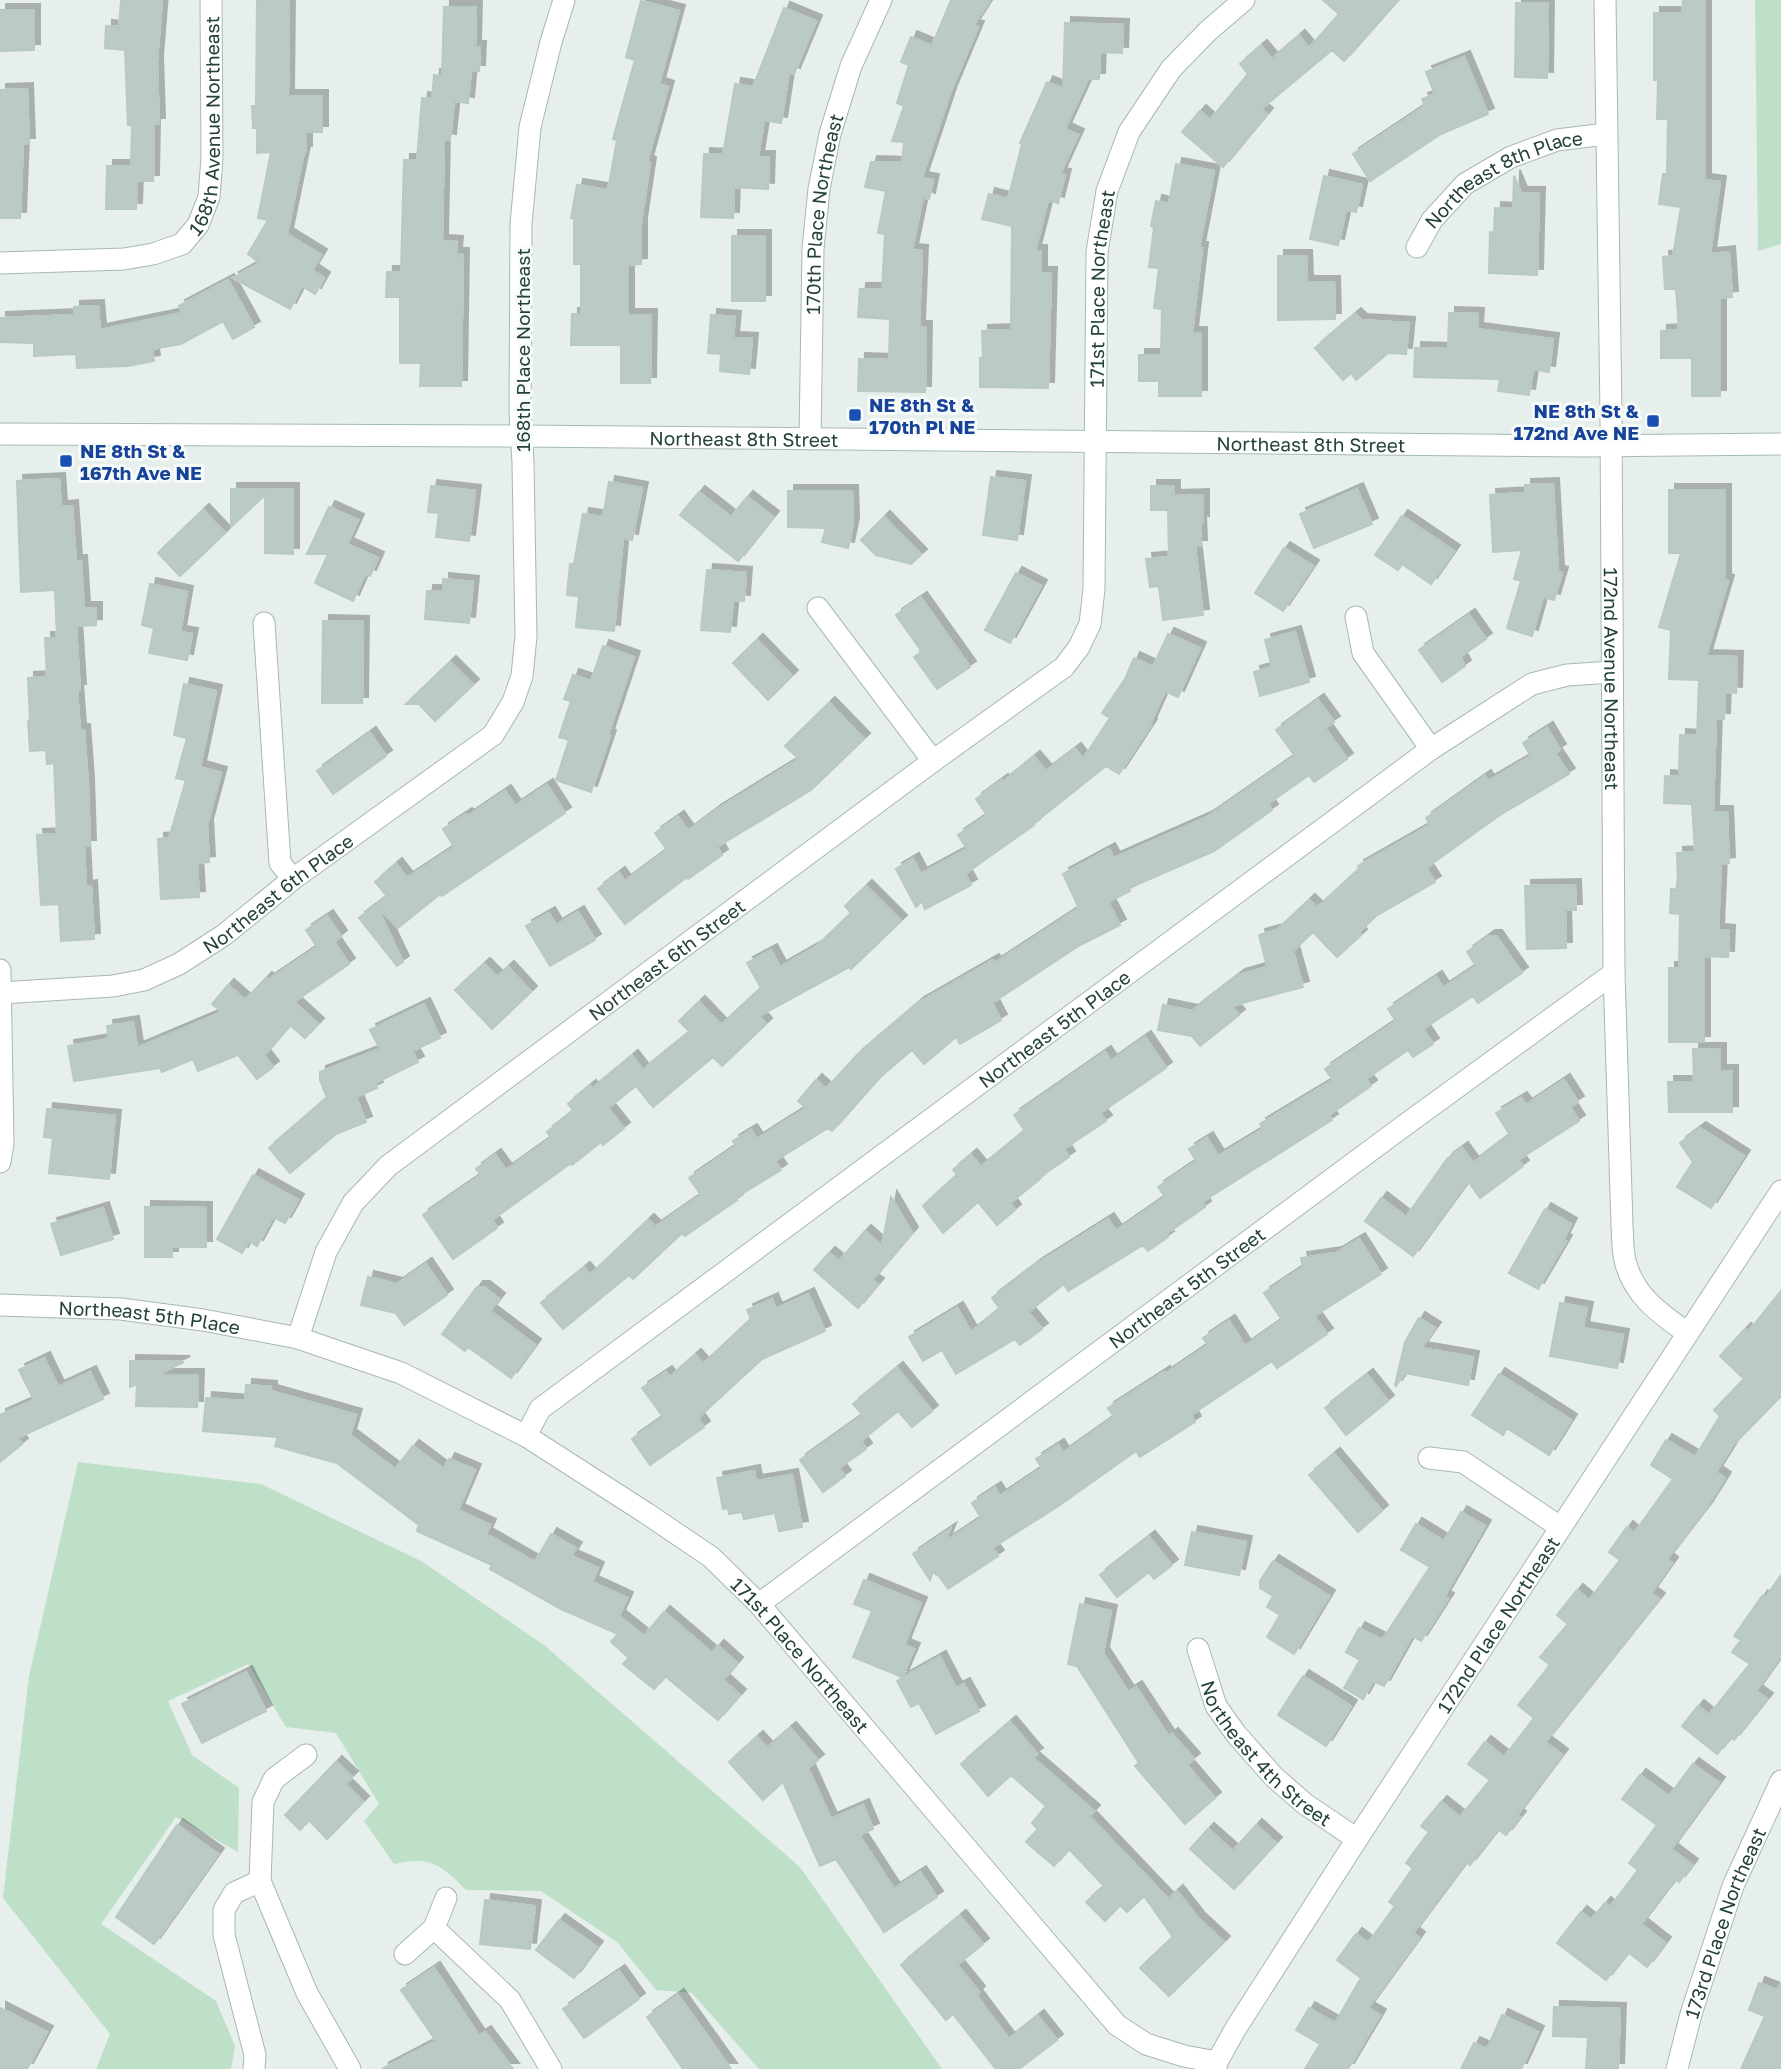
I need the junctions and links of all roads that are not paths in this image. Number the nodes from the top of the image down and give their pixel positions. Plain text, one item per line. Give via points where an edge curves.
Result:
1 (211, 0) edge
2 (564, 0) edge
3 (881, 0) edge
4 (1244, 0) edge
5 (1605, 0) edge
6 (1606, 134) junction
7 (1417, 247) dead end
8 (0, 263) edge
9 (0, 434) edge
10 (522, 436) junction
11 (810, 439) junction
12 (1095, 441) junction
13 (1781, 444) edge
14 (1611, 446) junction
15 (818, 608) dead end
16 (1356, 617) dead end
17 (264, 623) dead end
18 (1090, 624) joint
19 (1612, 673) junction
20 (513, 702) joint
21 (1431, 748) junction
22 (933, 761) junction
23 (293, 879) junction
24 (0, 970) edge
25 (1614, 973) junction
26 (1, 993) edge
27 (0, 1162) edge
28 (1781, 1191) edge
29 (0, 1305) edge
30 (1687, 1333) junction
31 (298, 1338) junction
32 (526, 1436) junction
33 (1429, 1458) dead end
34 (1560, 1527) junction
35 (759, 1604) junction
36 (1198, 1649) dead end
37 (306, 1755) dead end
38 (1781, 1781) edge
39 (1357, 1839) junction
40 (260, 1881) junction
41 (446, 1898) dead end
42 (433, 1928) junction
43 (405, 1954) dead end
44 (1216, 2065) edge
45 (254, 2069) edge
46 (350, 2069) edge
47 (551, 2069) edge
48 (1677, 2069) edge

1 - 8 street, 168th Avenue Northeast via 212,158 209,197 198,225 182,244 153,254
2 - 10 street, 168th Place Northeast via 530,127 521,224
3 - 11 street, 170th Place Northeast via 851,66 819,189 813,249
4 - 12 street, 171st Place Northeast via 1171,69 1129,132 1107,191 1097,252
5 - 6 street, 172nd Avenue Northeast
6 - 7 street, Northeast 8th Place via 1557,140 1511,157 1465,184 1432,220
6 - 14 street, 172nd Avenue Northeast
9 - 10 street, Northeast 8th Street
10 - 11 street, Northeast 8th Street
10 - 20 street, 168th Place Northeast via 526,636 522,676
11 - 12 street, Northeast 8th Street
12 - 14 street, Northeast 8th Street
12 - 18 street, 171st Place Northeast
13 - 14 street, Northeast 8th Street
14 - 19 street, 172nd Avenue Northeast
15 - 22 street
16 - 21 street via 1363,653
17 - 23 street via 280,863
18 - 22 street, Northeast 6th Street via 1064,667
19 - 21 street, Northeast 5th Place via 1567,675 1532,684
19 - 25 street, 172nd Avenue Northeast
20 - 23 street, Northeast 6th Place via 493,735
21 - 32 street, Northeast 5th Place via 540,1409
22 - 31 street, Northeast 6th Street via 388,1166 353,1203 326,1252
23 - 26 street, Northeast 6th Place via 224,935 144,980
24 - 26 street
25 - 30 street, 172nd Avenue Northeast via 1625,1263 1636,1288 1656,1311
25 - 35 street, Northeast 5th Street
26 - 27 street
28 - 30 street, 172nd Place Northeast
29 - 31 street, Northeast 5th Place via 121,1309
30 - 34 street, 172nd Place Northeast
31 - 32 street, 171st Place Northeast via 401,1373
32 - 35 street, 171st Place Northeast via 711,1557
33 - 34 street via 1463,1462
34 - 39 street, 172nd Place Northeast
35 - 44 street, 171st Place Northeast via 1117,2025 1146,2044
36 - 39 street, Northeast 4th Street via 1216,1706 1236,1734 1305,1804
37 - 40 street via 274,1779 262,1802
38 - 48 street, 173rd Place Northeast via 1733,1885
39 - 44 street, 172nd Place Northeast
40 - 45 street via 234,1893 224,1910 224,1935 255,2055
40 - 46 street via 307,1993
41 - 42 street
42 - 43 street
42 - 47 street via 510,2000

